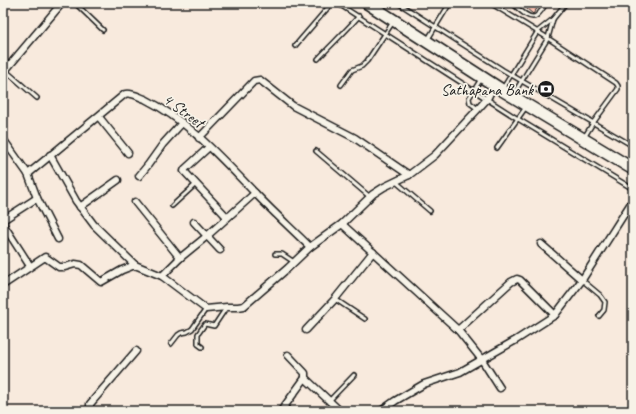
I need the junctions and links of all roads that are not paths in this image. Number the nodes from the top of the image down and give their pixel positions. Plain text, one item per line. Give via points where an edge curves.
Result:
1 (62, 3) edge
2 (75, 3) edge
3 (332, 3) edge
4 (337, 3) edge
5 (398, 3) edge
6 (450, 3) edge
7 (490, 3) edge
8 (512, 3) edge
9 (546, 3) edge
10 (566, 3) edge
11 (373, 4) edge
12 (359, 16) junction
13 (553, 19) junction
14 (394, 20) junction
15 (435, 27) junction
16 (103, 30) dead end
17 (538, 31) junction
18 (385, 34) junction
19 (548, 38) junction
20 (426, 41) junction
21 (295, 46) dead end
22 (318, 59) dead end
23 (4, 71) edge
24 (511, 74) junction
25 (482, 77) junction
26 (522, 81) junction
27 (341, 85) dead end
28 (498, 88) junction
29 (473, 90) junction
30 (512, 96) junction
31 (37, 98) dead end
32 (486, 99) junction
33 (527, 105) junction
34 (478, 110) junction
35 (99, 117) junction
36 (518, 119) junction
37 (182, 123) junction
38 (593, 123) junction
39 (199, 138) junction
40 (3, 139) edge
41 (584, 140) junction
42 (633, 146) edge
43 (209, 147) junction
44 (497, 148) dead end
45 (316, 151) dead end
46 (128, 154) dead end
47 (50, 155) junction
48 (633, 169) edge
49 (28, 174) junction
50 (409, 175) junction
51 (139, 176) dead end
52 (118, 180) dead end
53 (395, 181) junction
54 (196, 184) junction
55 (633, 188) edge
56 (255, 193) junction
57 (370, 197) junction
58 (37, 198) junction
59 (633, 200) edge
60 (135, 202) dead end
61 (172, 206) dead end
62 (80, 207) junction
63 (430, 211) dead end
64 (228, 217) junction
65 (3, 220) edge
66 (194, 222) dead end
67 (3, 224) edge
68 (342, 224) junction
69 (207, 236) junction
70 (58, 239) dead end
71 (541, 244) dead end
72 (310, 247) junction
73 (220, 250) dead end
74 (373, 252) junction
75 (275, 254) dead end
76 (180, 258) junction
77 (294, 262) junction
78 (30, 266) junction
79 (135, 266) junction
80 (162, 276) junction
81 (582, 280) junction
82 (3, 285) edge
83 (335, 299) junction
84 (227, 307) junction
85 (206, 309) junction
86 (555, 315) junction
87 (599, 316) dead end
88 (365, 319) dead end
89 (306, 330) dead end
90 (458, 330) junction
91 (171, 344) dead end
92 (202, 347) dead end
93 (136, 351) dead end
94 (288, 355) dead end
95 (482, 360) junction
96 (354, 375) dead end
97 (305, 378) junction
98 (500, 388) dead end
99 (329, 400) junction
100 (91, 411) edge
101 (281, 411) edge
102 (340, 411) edge
103 (381, 411) edge

1 - 23 street
2 - 16 lane
3 - 21 lane
4 - 12 lane
5 - 15 lane
6 - 15 lane
7 - 17 lane
8 - 9 lane via 533,17
10 - 13 lane
11 - 14 highway
12 - 18 lane
12 - 22 lane
13 - 17 lane
13 - 19 lane
14 - 18 lane
14 - 20 highway
15 - 20 lane
15 - 24 lane
17 - 19 lane
17 - 24 lane
18 - 27 lane via 367,61 352,70
18 - 29 lane
19 - 26 lane
19 - 38 lane via 618,86 618,90
20 - 25 highway
23 - 31 lane
24 - 26 lane
24 - 28 lane
25 - 28 highway
25 - 29 lane
26 - 30 lane
26 - 38 lane
28 - 30 highway
28 - 32 street
29 - 32 lane
29 - 34 lane via 469,98 470,103
30 - 33 highway
32 - 34 street
32 - 36 lane
33 - 36 lane
33 - 41 highway
34 - 50 street via 435,155
35 - 37 street, 4 Street via 125,94 130,94 169,112
35 - 46 street
35 - 47 street, 4 Street
36 - 44 lane
36 - 55 lane
37 - 39 street, 4 Street
37 - 51 street via 162,144
38 - 41 lane
38 - 42 lane
39 - 43 street, 4 Street
39 - 50 street via 254,81 260,80 293,106 355,138
40 - 49 street
41 - 48 highway
43 - 54 street via 185,169 185,173
43 - 56 street, 4 Street
45 - 57 lane
47 - 49 street, 4 Street
47 - 62 street
49 - 58 street
50 - 53 street
52 - 62 street
53 - 57 street
53 - 63 lane
54 - 61 lane
54 - 64 street
56 - 64 street
56 - 72 street, 4 Street
57 - 68 street
58 - 65 street
58 - 70 street
59 - 81 street
60 - 76 street
62 - 79 street via 94,225
64 - 69 street
66 - 69 street
67 - 78 street
68 - 72 street
68 - 74 street
69 - 73 street
69 - 76 street
71 - 81 street
72 - 77 street
74 - 83 street
74 - 90 street
75 - 77 lane via 282,254
76 - 80 street
77 - 84 street via 244,306
78 - 79 street via 44,257 59,267 78,264 101,282
78 - 82 street
79 - 80 street
80 - 85 street
81 - 86 street
81 - 87 lane via 605,302 604,310
83 - 88 lane
83 - 89 street
84 - 85 street
84 - 92 lane via 214,326 205,324 198,334 198,344
85 - 91 lane via 192,329 178,334
86 - 90 street via 517,279
86 - 95 street
90 - 95 street
93 - 100 street via 90,404
94 - 97 street via 305,373
95 - 98 street
95 - 103 street via 460,372 424,384
96 - 99 lane
97 - 99 street
97 - 101 street
99 - 102 street

